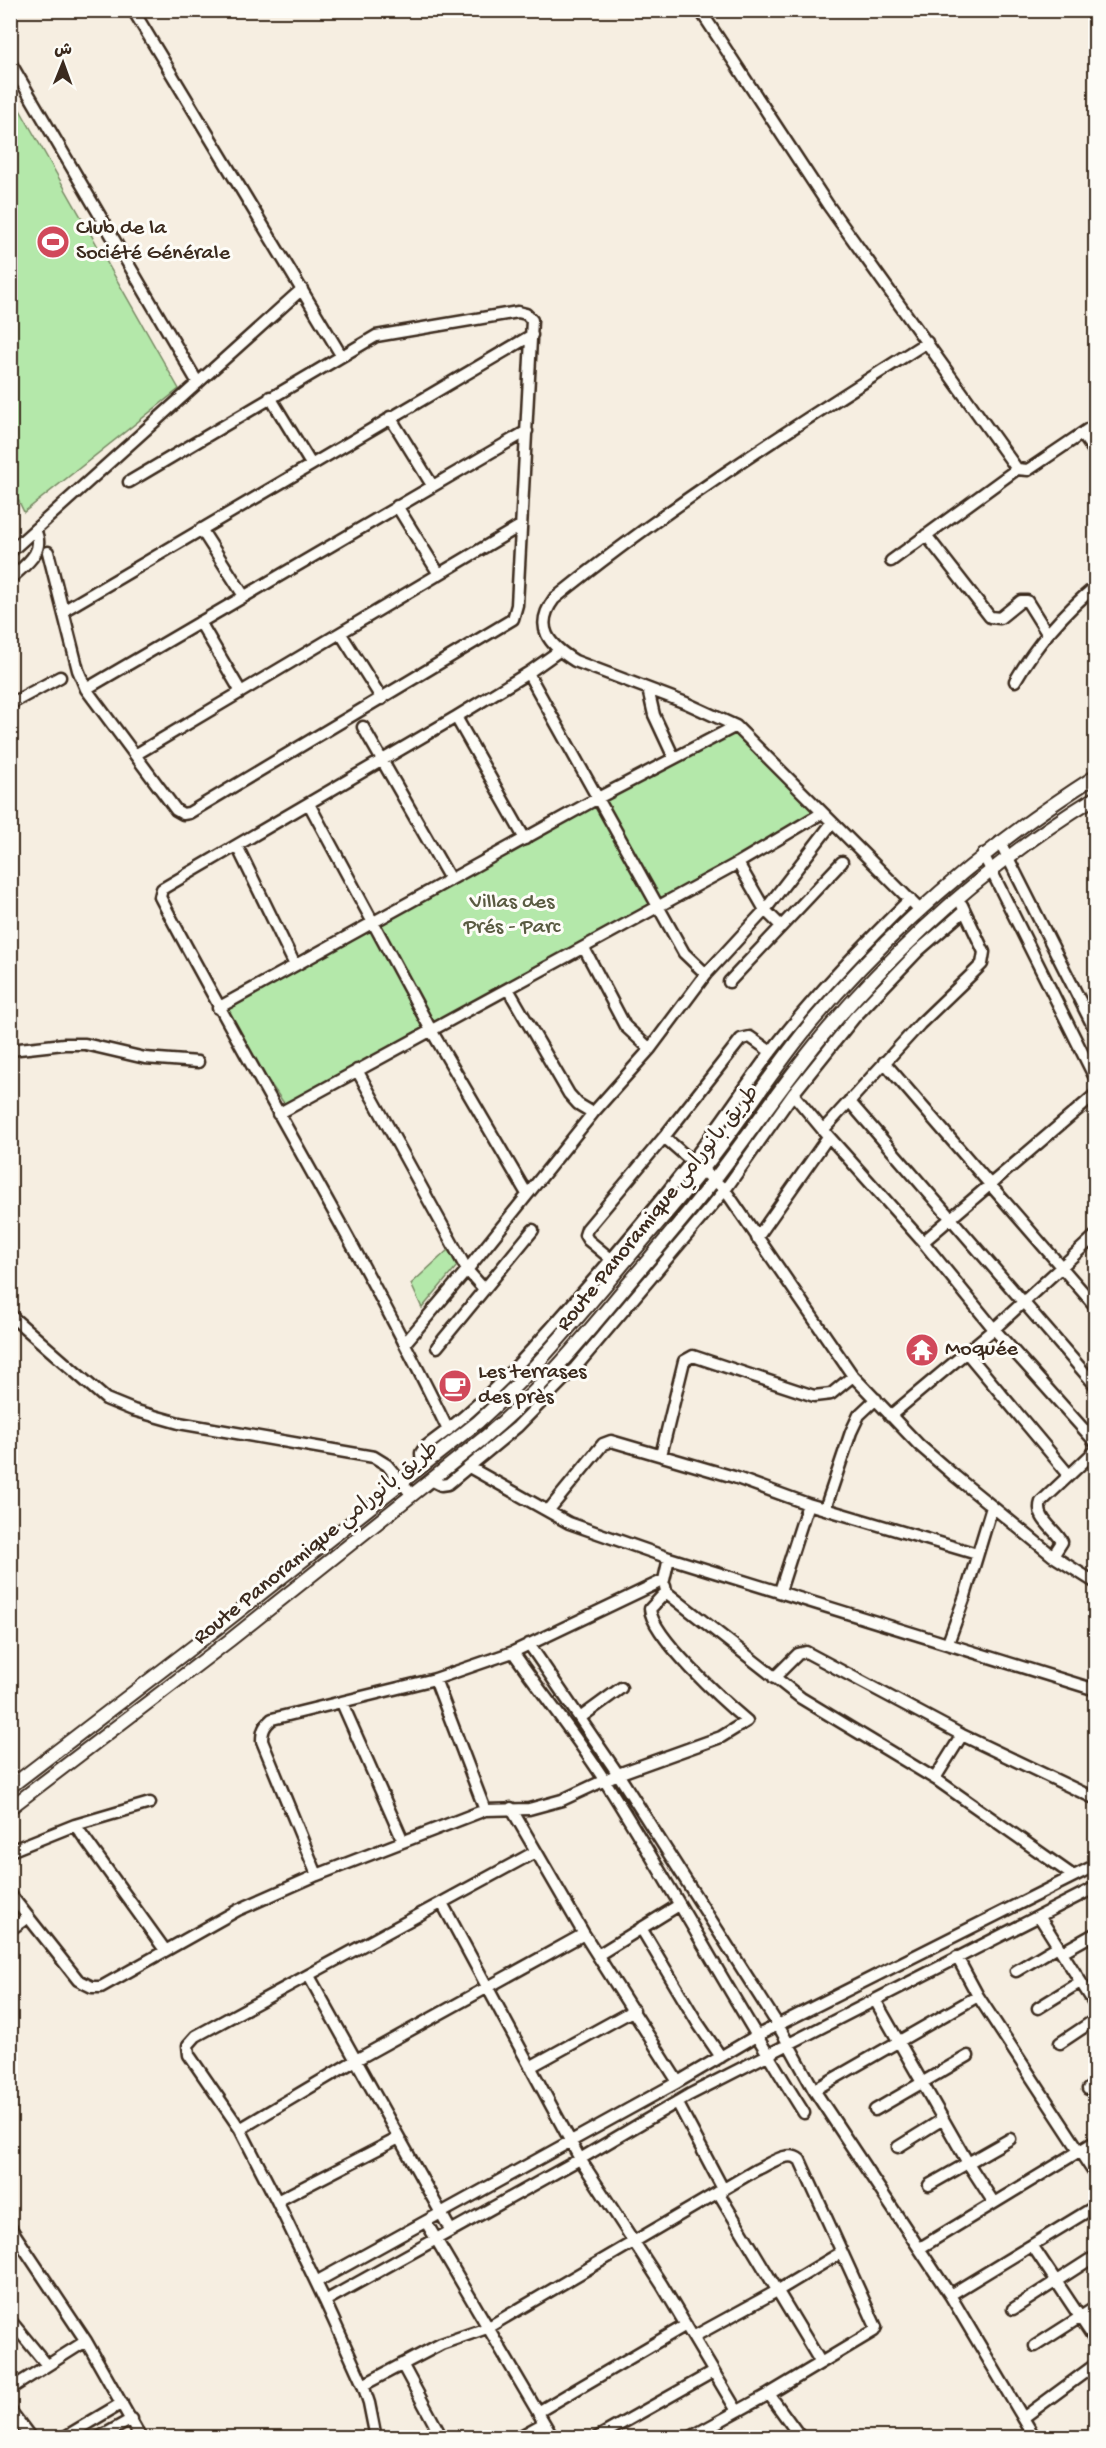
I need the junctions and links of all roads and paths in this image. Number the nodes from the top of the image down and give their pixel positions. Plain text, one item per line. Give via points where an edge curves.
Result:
1 (133, 10) edge
2 (700, 10) edge
3 (10, 62) edge
4 (302, 289) junction
5 (532, 335) junction
6 (927, 342) junction
7 (341, 355) junction
8 (198, 383) junction
9 (270, 397) junction
10 (390, 417) junction
11 (1095, 424) edge
12 (527, 431) junction
13 (1082, 434) junction
14 (1095, 454) edge
15 (311, 464) junction
16 (1017, 469) junction
17 (129, 482) dead end
18 (432, 485) junction
19 (397, 506) junction
20 (520, 526) junction
21 (201, 529) junction
22 (35, 530) junction
23 (926, 535) junction
24 (10, 552) edge
25 (48, 552) dead end
26 (891, 561) dead end
27 (439, 574) junction
28 (10, 579) edge
29 (1095, 586) edge
30 (244, 596) junction
31 (63, 611) junction
32 (200, 622) junction
33 (1047, 633) junction
34 (341, 634) junction
35 (559, 651) junction
36 (528, 673) junction
37 (60, 677) dead end
38 (1015, 681) dead end
39 (86, 689) junction
40 (648, 689) junction
41 (241, 692) junction
42 (382, 699) junction
43 (10, 704) edge
44 (456, 717) junction
45 (736, 726) junction
46 (363, 727) dead end
47 (135, 755) junction
48 (674, 758) junction
49 (382, 760) junction
50 (1095, 776) edge
51 (1095, 797) edge
52 (598, 798) junction
53 (309, 804) junction
54 (822, 813) junction
55 (808, 821) junction
56 (832, 823) junction
57 (822, 836) junction
58 (525, 839) junction
59 (1000, 842) junction
60 (237, 846) junction
61 (983, 854) junction
62 (1008, 856) junction
63 (842, 862) dead end
64 (738, 863) junction
65 (991, 869) junction
66 (450, 879) junction
67 (958, 897) junction
68 (910, 899) junction
69 (657, 907) junction
70 (919, 909) junction
71 (765, 910) junction
72 (964, 910) junction
73 (373, 923) junction
74 (781, 926) junction
75 (584, 948) junction
76 (295, 965) junction
77 (706, 974) junction
78 (729, 982) dead end
79 (508, 989) junction
80 (218, 1008) junction
81 (431, 1030) junction
82 (1095, 1032) edge
83 (650, 1049) junction
84 (10, 1050) edge
85 (771, 1052) junction
86 (198, 1062) dead end
87 (884, 1062) junction
88 (357, 1070) junction
89 (1095, 1080) edge
90 (793, 1094) junction
91 (1095, 1094) edge
92 (849, 1101) junction
93 (593, 1113) junction
94 (278, 1114) junction
95 (825, 1134) junction
96 (664, 1137) junction
97 (692, 1161) junction
98 (702, 1170) junction
99 (714, 1180) junction
100 (990, 1184) junction
101 (725, 1190) junction
102 (527, 1194) junction
103 (950, 1219) junction
104 (532, 1230) dead end
105 (1095, 1235) edge
106 (757, 1238) junction
107 (923, 1242) junction
108 (611, 1259) junction
109 (1060, 1266) junction
110 (467, 1270) junction
111 (484, 1289) junction
112 (1022, 1301) junction
113 (1095, 1307) edge
114 (10, 1315) edge
115 (994, 1329) junction
116 (406, 1342) junction
117 (437, 1347) dead end
118 (966, 1352) junction
119 (853, 1376) junction
120 (1095, 1386) edge
121 (876, 1399) junction
122 (890, 1416) junction
123 (448, 1430) junction
124 (1095, 1443) edge
125 (1095, 1450) edge
126 (661, 1455) junction
127 (422, 1466) junction
128 (469, 1467) junction
129 (1069, 1475) junction
130 (431, 1480) junction
131 (402, 1482) junction
132 (412, 1495) junction
133 (808, 1504) junction
134 (992, 1507) junction
135 (825, 1509) junction
136 (548, 1511) junction
137 (977, 1554) junction
138 (1053, 1556) junction
139 (669, 1558) junction
140 (664, 1580) junction
141 (1095, 1583) edge
142 (780, 1591) junction
143 (666, 1592) junction
144 (948, 1643) junction
145 (529, 1644) junction
146 (513, 1652) junction
147 (774, 1678) junction
148 (435, 1680) junction
149 (621, 1688) dead end
150 (1095, 1690) edge
151 (342, 1703) junction
152 (580, 1718) junction
153 (962, 1735) junction
154 (618, 1774) junction
155 (604, 1780) junction
156 (937, 1780) junction
157 (10, 1787) edge
158 (1095, 1799) edge
159 (150, 1803) dead end
160 (10, 1808) edge
161 (511, 1808) junction
162 (485, 1810) junction
163 (75, 1825) junction
164 (404, 1841) junction
165 (10, 1851) edge
166 (535, 1852) junction
167 (1095, 1865) edge
168 (317, 1875) junction
169 (1072, 1875) junction
170 (1095, 1887) edge
171 (10, 1894) edge
172 (442, 1903) junction
173 (679, 1905) junction
174 (1039, 1916) junction
175 (28, 1917) junction
176 (641, 1928) junction
177 (10, 1930) edge
178 (1095, 1933) edge
179 (584, 1934) junction
180 (1060, 1949) junction
181 (165, 1950) junction
182 (598, 1955) junction
183 (957, 1957) junction
184 (1016, 1971) dead end
185 (309, 1976) junction
186 (1080, 1982) junction
187 (487, 1988) junction
188 (1091, 1990) edge
189 (978, 1996) junction
190 (875, 2000) junction
191 (1095, 2006) edge
192 (1038, 2008) dead end
193 (634, 2010) junction
194 (1095, 2019) edge
195 (778, 2025) junction
196 (756, 2036) junction
197 (899, 2040) junction
198 (1060, 2043) dead end
199 (789, 2044) junction
200 (767, 2054) junction
201 (968, 2056) dead end
202 (721, 2057) junction
203 (356, 2060) junction
204 (530, 2067) junction
205 (678, 2082) junction
206 (922, 2083) junction
207 (814, 2090) junction
208 (677, 2102) junction
209 (875, 2110) dead end
210 (804, 2113) dead end
211 (943, 2119) junction
212 (240, 2129) junction
213 (399, 2138) junction
214 (1010, 2139) dead end
215 (569, 2140) junction
216 (1095, 2140) edge
217 (898, 2147) dead end
218 (1079, 2151) junction
219 (580, 2159) junction
220 (968, 2163) junction
221 (1095, 2176) edge
222 (929, 2185) dead end
223 (720, 2191) junction
224 (277, 2201) junction
225 (994, 2203) junction
226 (1095, 2206) edge
227 (441, 2214) junction
228 (426, 2222) junction
229 (10, 2227) edge
230 (451, 2231) junction
231 (437, 2239) junction
232 (634, 2241) junction
233 (1032, 2245) junction
234 (920, 2248) junction
235 (842, 2252) junction
236 (1089, 2260) dead end
237 (316, 2282) junction
238 (1055, 2282) junction
239 (777, 2291) junction
240 (950, 2295) junction
241 (326, 2301) junction
242 (1095, 2307) edge
243 (1013, 2309) dead end
244 (1078, 2318) junction
245 (10, 2320) edge
246 (686, 2325) junction
247 (487, 2328) junction
248 (693, 2337) junction
249 (86, 2341) junction
250 (1095, 2341) edge
251 (1035, 2346) dead end
252 (821, 2363) junction
253 (402, 2364) junction
254 (1095, 2364) edge
255 (47, 2365) junction
256 (713, 2372) junction
257 (363, 2385) junction
258 (10, 2389) edge
259 (769, 2394) junction
260 (122, 2403) junction
261 (10, 2410) edge
262 (737, 2411) junction
263 (538, 2412) junction
264 (1023, 2418) junction
265 (132, 2419) junction
266 (544, 2423) junction
267 (696, 2436) edge
268 (30, 2438) edge
269 (63, 2438) edge
270 (98, 2438) edge
271 (141, 2438) edge
272 (376, 2438) edge
273 (442, 2438) edge
274 (517, 2438) edge
275 (553, 2438) edge
276 (596, 2438) edge
277 (801, 2438) edge
278 (1035, 2438) edge

1 - 4 street
2 - 6 street via 828,205
3 - 8 street
4 - 7 street
4 - 8 street
5 - 7 street via 530,317 518,312 384,333
5 - 10 street
5 - 12 street
6 - 16 street
6 - 35 street via 740,461 554,599 544,615 544,624 551,643
7 - 9 street
8 - 22 street
9 - 15 street
9 - 17 street
10 - 15 street
10 - 18 street
11 - 13 street
12 - 18 street
12 - 20 street
13 - 14 street
13 - 16 street via 1028,470
15 - 21 street
16 - 23 street
18 - 19 street
19 - 27 street
19 - 30 street
20 - 27 street
20 - 42 street via 513,619
21 - 30 street
21 - 31 street
22 - 24 street
22 - 28 street via 37,552
23 - 26 street
23 - 33 street via 990,617 1000,618 1025,600
25 - 31 street
27 - 34 street
29 - 33 street
30 - 32 street
31 - 39 street
32 - 39 street
32 - 41 street
33 - 38 street
34 - 41 street
34 - 42 street
35 - 36 street
35 - 40 street
36 - 44 street
36 - 52 street
37 - 43 street
39 - 47 street
40 - 45 street
40 - 48 street via 654,715
41 - 47 street
42 - 47 street via 186,814 176,810
44 - 49 street
44 - 58 street
45 - 48 street
45 - 54 street
46 - 49 street
48 - 52 street
49 - 53 street
49 - 66 street
50 - 59 street, Route Panoramique طريق بانورامي
51 - 62 street, Route Panoramique طريق بانورامي
52 - 58 street
52 - 69 street
53 - 60 street
53 - 73 street
54 - 55 street
54 - 56 street
55 - 57 street
55 - 64 street
56 - 57 street
56 - 68 street
57 - 71 street
58 - 66 street
59 - 61 street, Route Panoramique طريق بانورامي
59 - 62 street
60 - 76 street
60 - 80 street via 162,889 160,897
61 - 65 street
61 - 70 street, Route Panoramique طريق بانورامي
62 - 65 street, Route Panoramique طريق بانورامي
62 - 82 street
63 - 74 street
64 - 69 street
64 - 71 street
65 - 67 street, Route Panoramique طريق بانورامي
65 - 89 street
66 - 73 street
67 - 72 street
67 - 99 street, Route Panoramique طريق بانورامي via 900,950 828,1029
68 - 70 street
68 - 85 street via 855,955
69 - 75 street
69 - 77 street via 684,953
70 - 98 street, Route Panoramique طريق بانورامي via 812,1023
71 - 74 street
71 - 77 street
72 - 87 street via 984,952 982,963
72 - 90 street via 875,995
73 - 76 street
73 - 81 street
74 - 78 street
75 - 79 street
75 - 83 street via 625,1026
76 - 80 street
77 - 83 street
79 - 81 street
79 - 93 street via 569,1094
80 - 94 street
81 - 88 street
81 - 102 street
83 - 93 street
84 - 86 street via 85,1044 145,1058
85 - 96 street via 750,1037 741,1038
85 - 97 street
87 - 92 street
87 - 100 street
88 - 94 street
88 - 110 street
90 - 95 street
90 - 101 street
91 - 100 street
92 - 95 street
92 - 103 street
93 - 102 street
94 - 116 street
95 - 106 street
95 - 107 street
96 - 97 street
96 - 108 street via 585,1232 588,1240
97 - 98 street
97 - 108 street
98 - 99 street
98 - 127 street, Route Panoramique طريق بانورامي via 525,1378
99 - 101 street
99 - 130 street, Route Panoramique طريق بانورامي via 545,1382
100 - 103 street
100 - 109 street
101 - 106 street
101 - 128 street via 557,1389
102 - 110 street
103 - 107 street
103 - 112 street
104 - 111 street
105 - 109 street
106 - 119 street
107 - 115 street
108 - 123 street via 501,1384
109 - 112 street
109 - 113 street
110 - 111 street
110 - 116 street
111 - 117 street
112 - 115 street
112 - 120 street
114 - 131 street via 106,1399 179,1423 374,1457
115 - 118 street
115 - 124 street
116 - 123 street
118 - 122 street
118 - 129 street
119 - 121 street
119 - 126 street via 831,1394 814,1396 688,1357 684,1360
121 - 122 street
121 - 135 street via 859,1415 850,1432
122 - 134 street
123 - 127 street via 423,1450
125 - 129 street
126 - 133 street
126 - 136 street via 607,1442
127 - 131 street, Route Panoramique طريق بانورامي
128 - 130 street via 446,1485
128 - 136 street
129 - 138 street via 1039,1508 1061,1539 1062,1545
130 - 132 street, Route Panoramique طريق بانورامي
131 - 132 street
131 - 157 street, Route Panoramique طريق بانورامي
132 - 160 street, Route Panoramique طريق بانورامي via 230,1641
133 - 135 street
133 - 142 street
134 - 137 street
134 - 138 street
135 - 137 street
136 - 139 street via 569,1523
137 - 144 street
138 - 141 street
139 - 140 street
139 - 142 street
140 - 143 street
140 - 145 street
142 - 144 street
143 - 147 street
143 - 154 street via 650,1609 657,1627 676,1653 747,1721 721,1737
144 - 150 street
145 - 146 street
145 - 152 street
146 - 148 street
146 - 155 street
147 - 153 street via 798,1654 806,1652
147 - 156 street
148 - 151 street
148 - 162 street
149 - 152 street
151 - 164 street
151 - 168 street via 272,1719 262,1733 264,1749
152 - 154 street
153 - 156 street
153 - 158 street
154 - 155 street
154 - 195 street
155 - 161 street via 543,1806
155 - 173 street
156 - 169 street
159 - 163 street
161 - 162 street
161 - 166 street
162 - 164 street
163 - 165 street
163 - 181 street
164 - 168 street
166 - 172 street
166 - 179 street
167 - 169 street
168 - 181 street via 238,1910
169 - 195 street
170 - 174 street
171 - 175 street
172 - 185 street
172 - 187 street
173 - 176 street
173 - 196 street
174 - 180 street
174 - 183 street
175 - 177 street
175 - 181 street via 78,1980 92,1987 107,1985
176 - 182 street
176 - 202 street
178 - 180 street
179 - 182 street
179 - 187 street
180 - 184 street
180 - 186 street
182 - 193 street
183 - 189 street
183 - 190 street
185 - 203 street
185 - 212 street via 196,2036 188,2045 189,2055
186 - 188 street
186 - 192 street
187 - 203 street
187 - 204 street
188 - 191 street
189 - 197 street
189 - 218 street
190 - 197 street
190 - 199 street
193 - 204 street
193 - 205 street
194 - 198 street
195 - 196 street
195 - 199 street
196 - 200 street
196 - 202 street
197 - 206 street
197 - 207 street
199 - 200 street
199 - 207 street
200 - 208 street
200 - 210 street
201 - 206 street
202 - 205 street
203 - 212 street
203 - 213 street
204 - 215 street
205 - 215 street
206 - 209 street
206 - 211 street
207 - 234 street
208 - 219 street
208 - 223 street
211 - 217 street
211 - 220 street
212 - 224 street
213 - 224 street
213 - 227 street
214 - 220 street
215 - 219 street
215 - 227 street
216 - 218 street
218 - 221 street
218 - 225 street
219 - 230 street
219 - 232 street
220 - 222 street
220 - 225 street
223 - 232 street
223 - 235 street via 789,2155 796,2156
223 - 239 street
224 - 237 street
225 - 234 street
226 - 233 street
227 - 228 street
227 - 230 street
228 - 231 street
228 - 237 street
229 - 249 street
230 - 231 street
231 - 241 street
231 - 247 street
232 - 246 street
232 - 247 street
233 - 238 street
233 - 240 street
234 - 240 street
235 - 239 street
235 - 252 street via 876,2327
236 - 238 street
237 - 241 street
238 - 243 street
238 - 244 street
239 - 248 street
239 - 252 street
240 - 264 street
241 - 257 street
242 - 244 street
244 - 250 street
244 - 251 street
245 - 255 street
246 - 248 street
246 - 263 street
247 - 253 street via 441,2344
247 - 263 street
248 - 256 street
249 - 255 street
249 - 260 street
252 - 259 street
253 - 257 street
253 - 273 street
254 - 264 street
255 - 258 street
256 - 262 street
256 - 276 street
257 - 272 street
259 - 262 street
259 - 277 street
260 - 265 street
260 - 269 street
261 - 268 street
262 - 267 street
263 - 266 street
264 - 278 street
265 - 270 street
265 - 271 street
266 - 274 street
266 - 275 street

